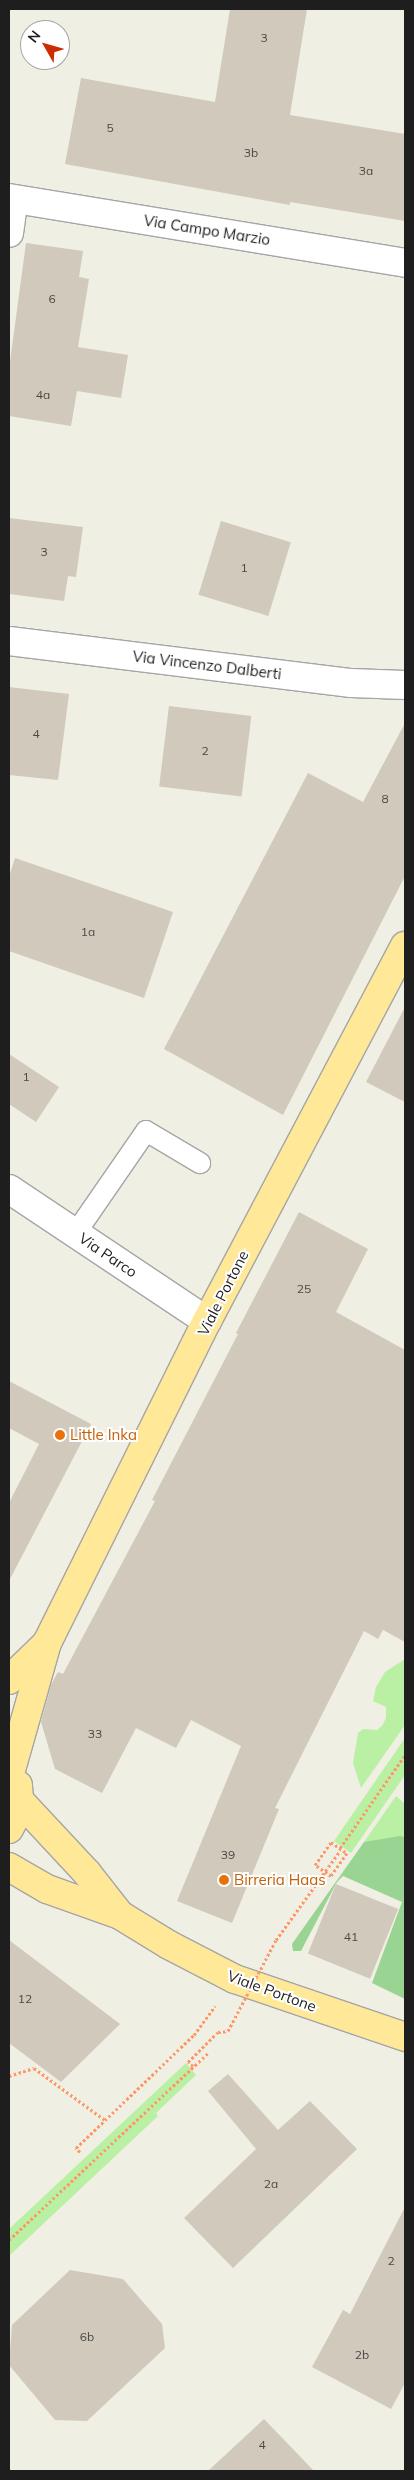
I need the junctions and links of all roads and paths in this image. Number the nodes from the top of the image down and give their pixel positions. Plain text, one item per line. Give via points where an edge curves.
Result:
1 (11, 198) edge
2 (9, 233) edge
3 (405, 263) edge
4 (9, 641) edge
5 (405, 685) edge
6 (405, 946) edge
7 (200, 1163) dead end
8 (9, 1189) edge
9 (76, 1234) junction
10 (208, 1321) junction
11 (47, 1642) junction
12 (9, 1680) edge
13 (405, 1755) edge
14 (10, 1769) edge
15 (19, 1800) junction
16 (9, 1829) edge
17 (340, 1850) junction
18 (9, 1867) edge
19 (325, 1872) junction
20 (120, 1914) junction
21 (235, 1979) junction
22 (405, 2037) edge
23 (208, 2052) dead end
24 (193, 2066) junction
25 (9, 2076) edge
26 (105, 2120) junction
27 (80, 2152) dead end
28 (9, 2240) edge

1 - 2 street
1 - 3 street, Via Campo Marzio
4 - 5 street, Via Vincenzo Dalberti via 351,684
6 - 10 main road, Viale Portone
7 - 9 lane via 146,1131
8 - 9 street, Via Parco
9 - 10 street, Via Parco
10 - 11 main road, Viale Portone
11 - 12 main road, Viale Portone
11 - 14 main road, Viale Portone
13 - 17 path
14 - 15 main road via 18,1785
15 - 16 main road via 17,1814
15 - 20 main road, Viale Portone
17 - 19 path
17 - 19 path via 347,1853 346,1856 331,1876
17 - 19 path via 331,1842 315,1865
18 - 20 main road, Viale Portone via 47,1889
19 - 24 path, bridge via 276,1940 228,2031 218,2032 188,2062
20 - 21 main road, Viale Portone via 169,1945
21 - 22 main road, Viale Portone
21 - 26 path via 194,2035
23 - 24 path
24 - 28 path
25 - 26 path via 34,2068
26 - 27 path via 76,2148

